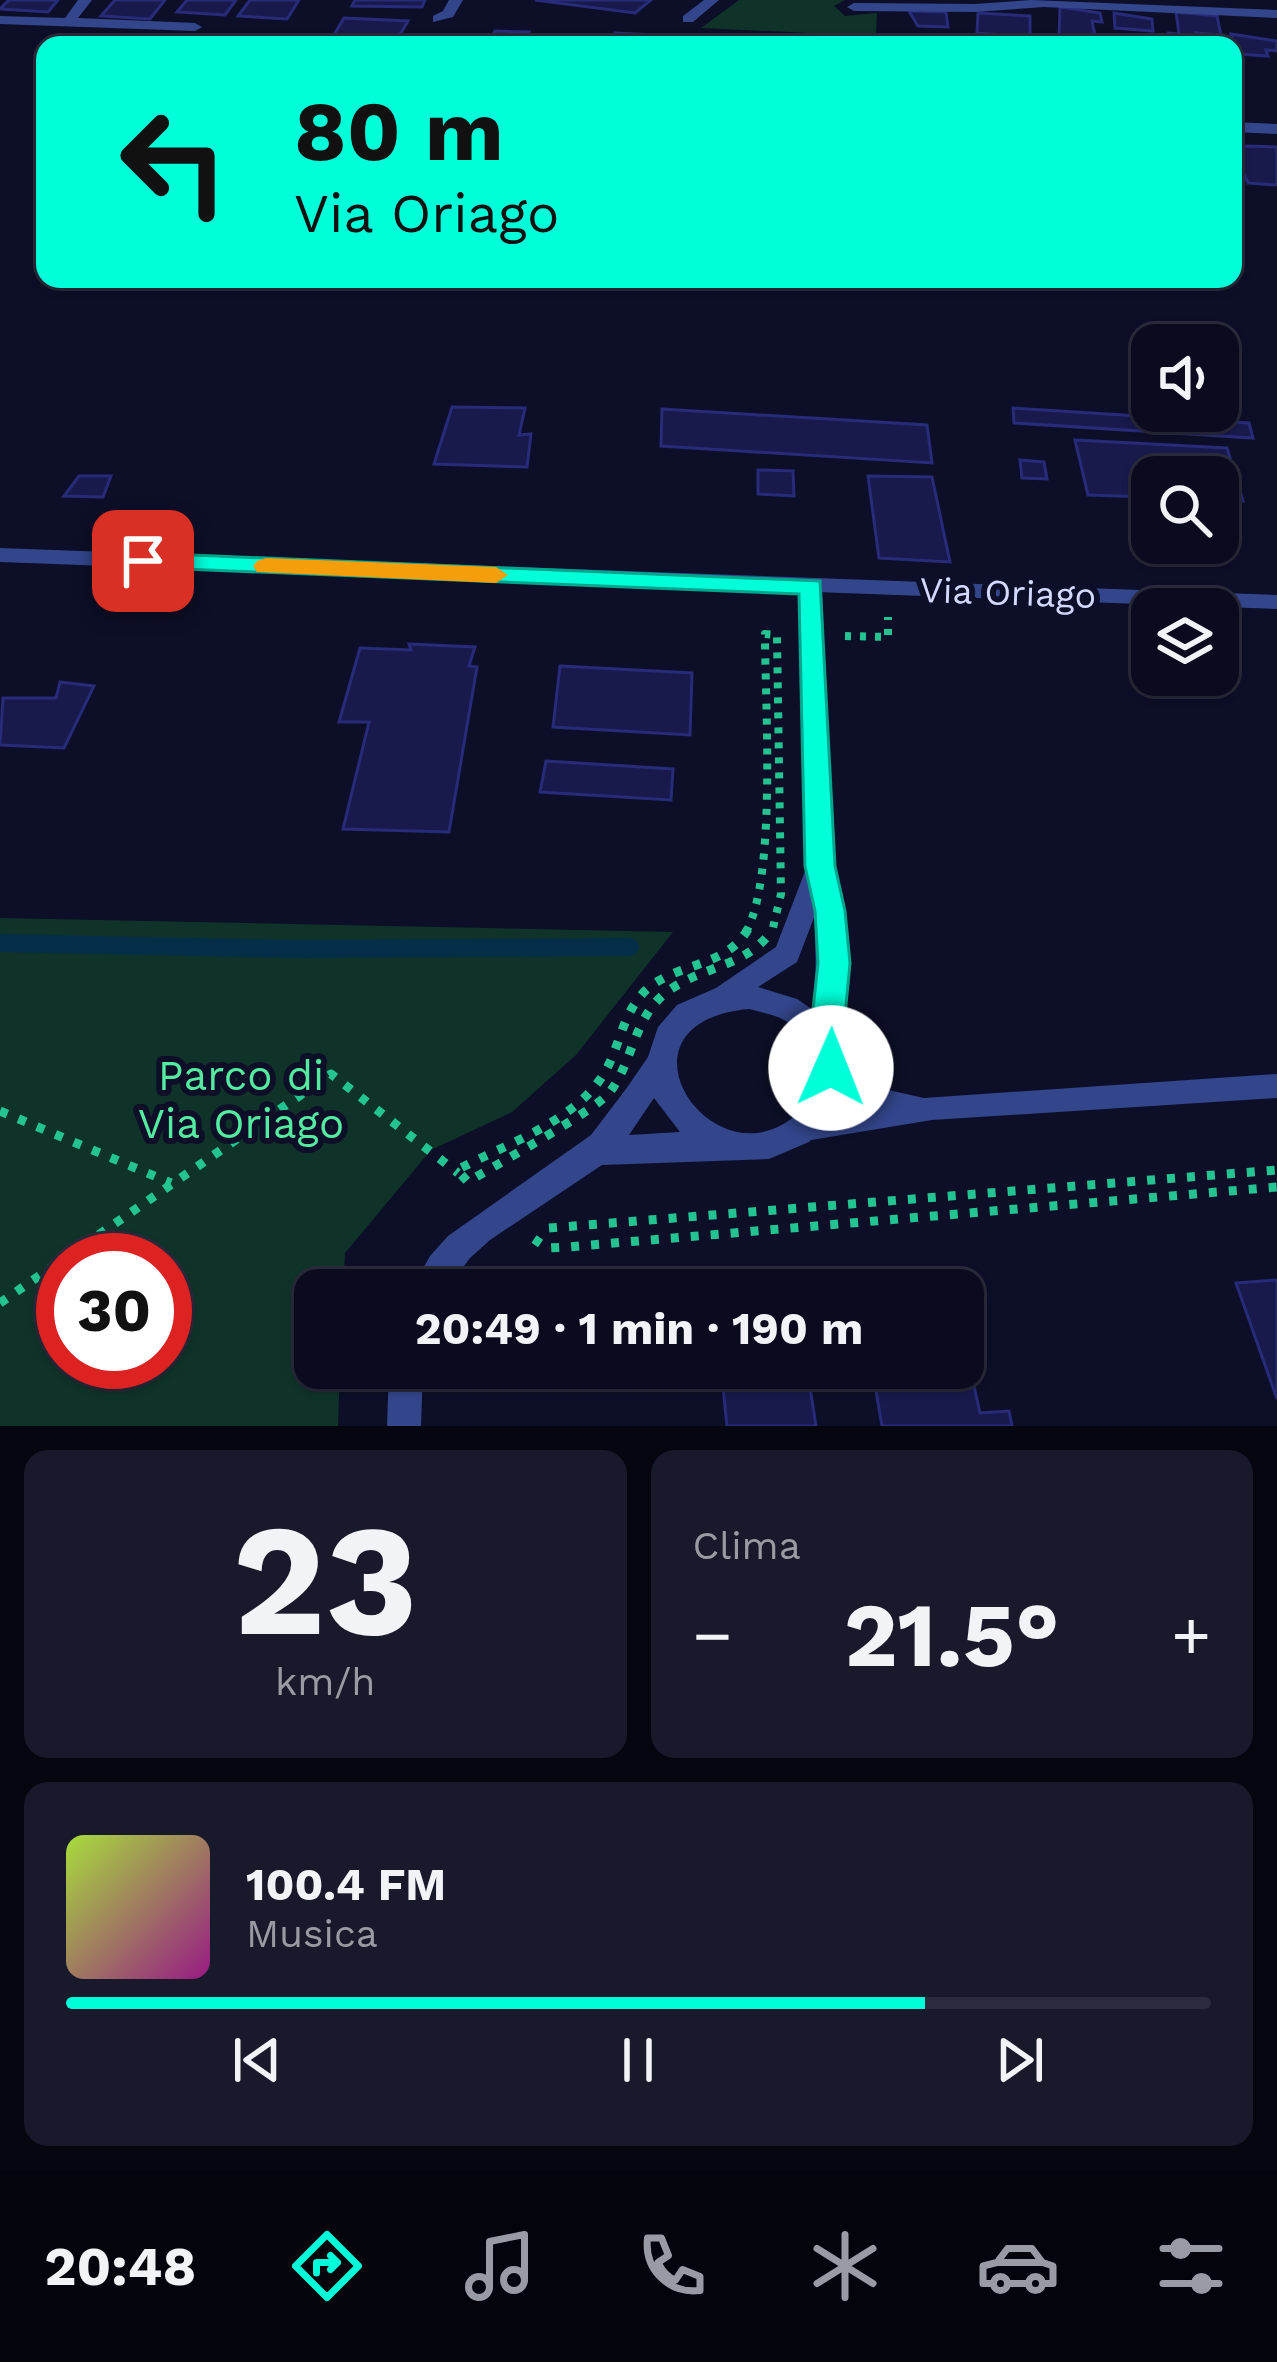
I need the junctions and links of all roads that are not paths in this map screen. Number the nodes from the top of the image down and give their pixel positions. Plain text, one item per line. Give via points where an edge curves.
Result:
1 (85, 0) edge
2 (456, 0) edge
3 (712, 0) edge
4 (854, 7) dead end
5 (1277, 14) edge
6 (438, 19) dead end
7 (688, 19) dead end
8 (0, 20) edge
9 (68, 22) junction
10 (196, 28) dead end
11 (1242, 127) edge
12 (1277, 129) edge
13 (0, 555) edge
14 (811, 586) junction
15 (1277, 602) edge
16 (820, 866) junction
17 (719, 998) junction
18 (826, 1047) junction
19 (660, 1064) junction
20 (1277, 1086) edge
21 (830, 1089) junction
22 (932, 1108) junction
23 (805, 1129) junction
24 (725, 1144) junction
25 (596, 1151) junction
26 (441, 1269) edge
27 (405, 1389) edge
28 (404, 1426) edge

1 - 9 street
2 - 6 street
3 - 7 street
4 - 5 street via 1044,2
8 - 9 street
9 - 10 street
11 - 12 street
13 - 14 street, Via Oriago
14 - 15 street, Via Oriago
14 - 16 street
16 - 17 street via 787,953
16 - 18 street via 834,963
17 - 18 street via 772,1001 797,1013
17 - 19 street via 676,1023
18 - 21 street
19 - 24 street via 678,1115
19 - 25 street
20 - 22 lane
21 - 22 lane
21 - 23 street
22 - 23 lane
23 - 24 street via 754,1148
24 - 25 street
25 - 26 street via 500,1215
27 - 28 street

